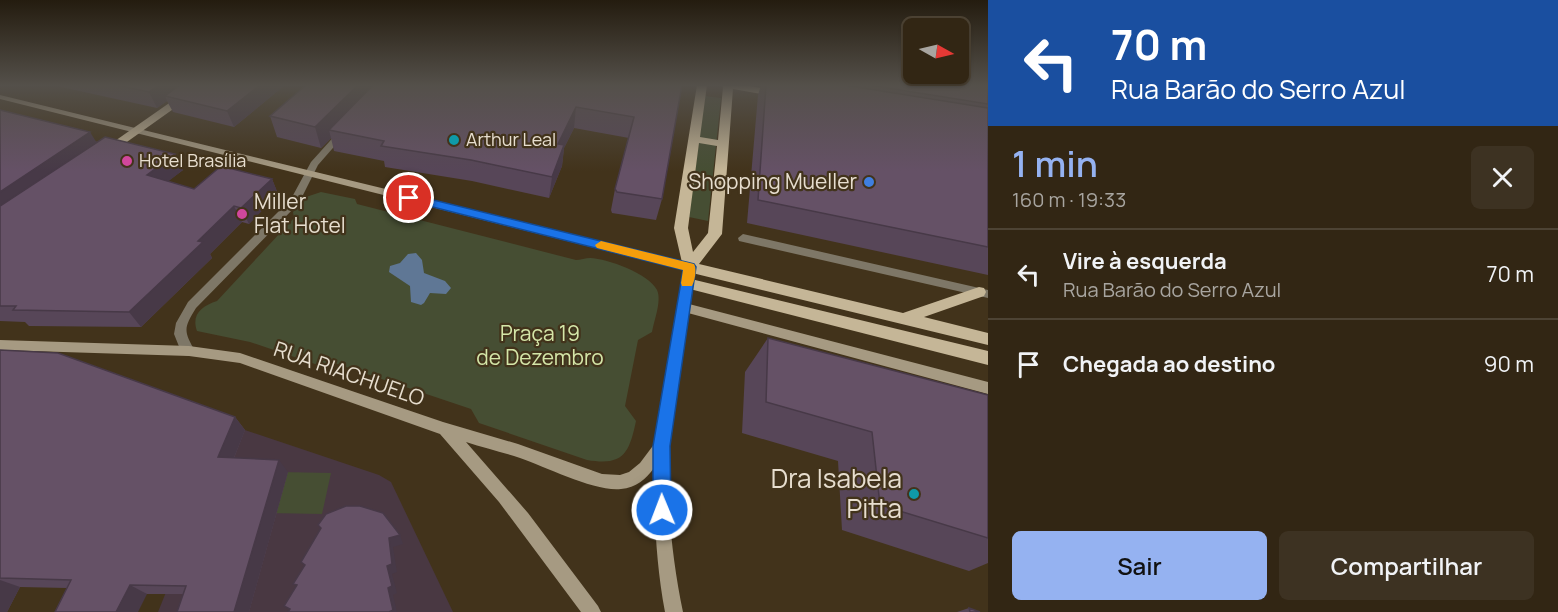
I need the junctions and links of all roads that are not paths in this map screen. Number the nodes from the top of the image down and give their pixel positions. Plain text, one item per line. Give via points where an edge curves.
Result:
1 (67, 114) edge
2 (162, 114) edge
3 (698, 114) edge
4 (726, 114) edge
5 (348, 127) edge
6 (137, 131) junction
7 (694, 139) junction
8 (723, 144) junction
9 (98, 158) edge
10 (309, 174) junction
11 (743, 238) dead end
12 (689, 267) junction
13 (687, 283) junction
14 (983, 293) edge
15 (683, 307) junction
16 (904, 319) junction
17 (988, 339) edge
18 (0, 345) edge
19 (189, 351) junction
20 (988, 358) edge
21 (988, 388) edge
22 (443, 429) junction
23 (662, 446) junction
24 (592, 612) edge
25 (674, 612) edge

1 - 6 street
2 - 6 main road
3 - 7 main road
4 - 8 main road
5 - 10 street
6 - 9 main road
6 - 10 street
7 - 8 main road
7 - 12 main road via 681,228
8 - 12 main road via 715,234
10 - 12 street
10 - 19 street via 295,201 184,317 179,335
11 - 14 street
12 - 13 street
12 - 16 main road
13 - 15 street
13 - 20 main road
14 - 16 main road
15 - 21 street
15 - 23 street
16 - 17 main road
18 - 19 street, RUA RIACHUELO
19 - 22 street, RUA RIACHUELO via 240,358
22 - 23 street, RUA RIACHUELO via 602,481 633,479
22 - 24 street via 501,490
23 - 25 street via 662,510

